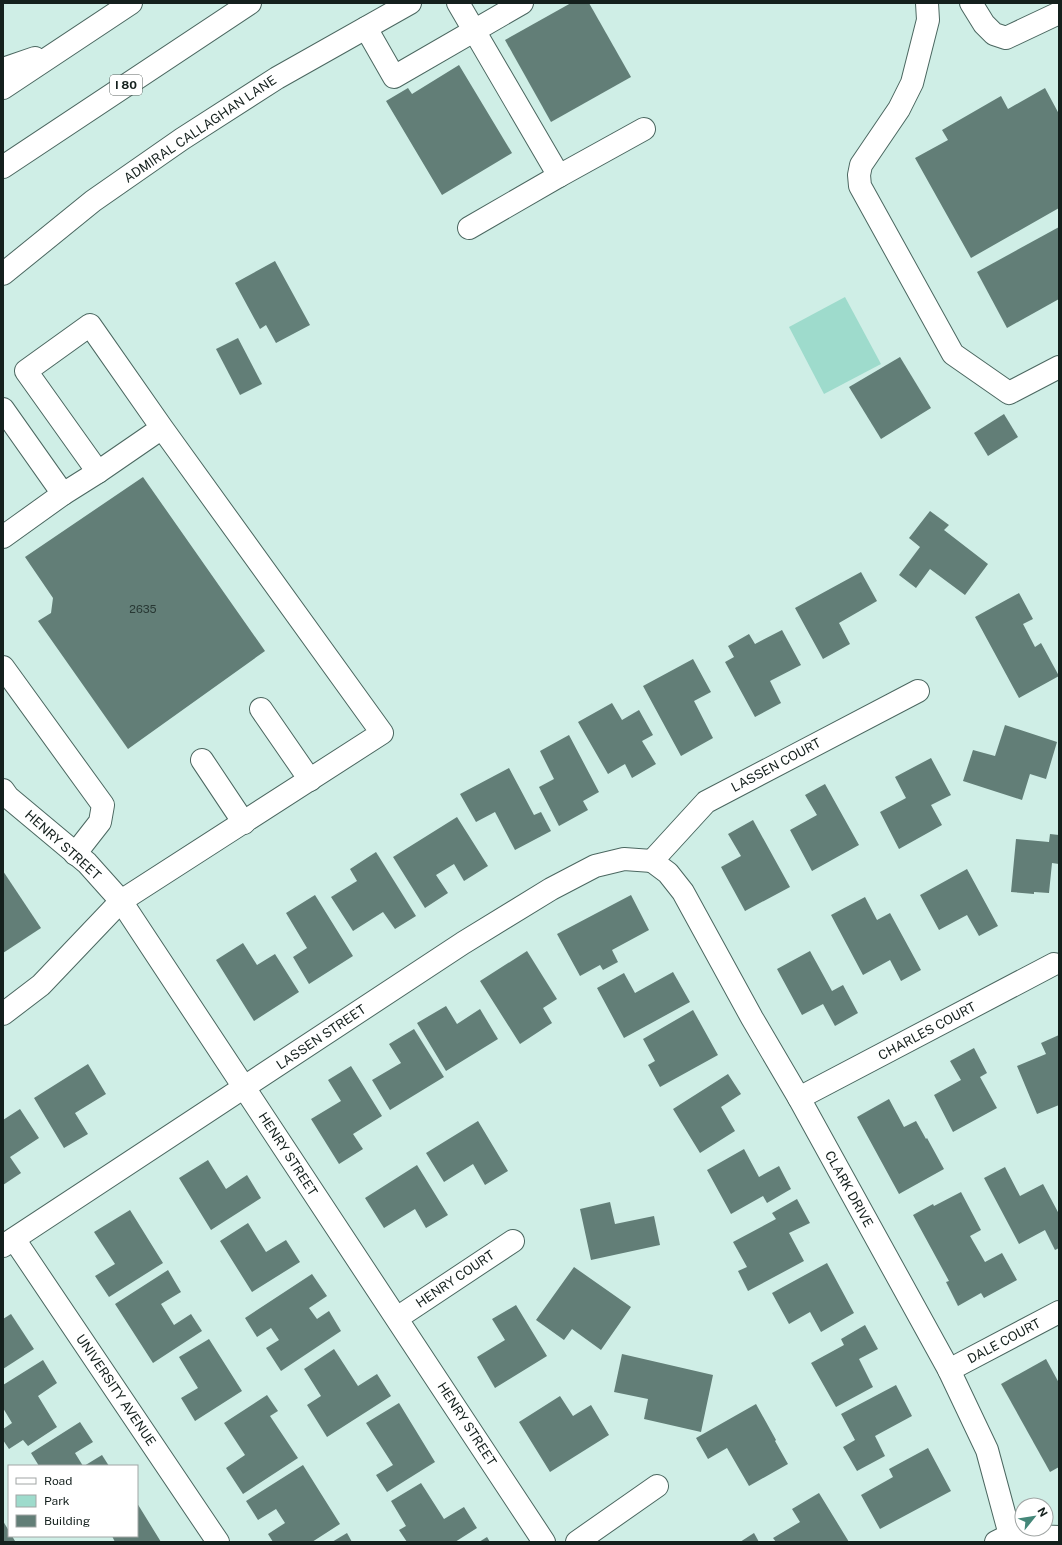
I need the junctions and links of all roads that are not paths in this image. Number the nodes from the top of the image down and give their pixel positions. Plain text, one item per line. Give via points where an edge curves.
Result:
1 (131, 3) edge
2 (250, 3) edge
3 (410, 3) edge
4 (458, 3) edge
5 (522, 3) edge
6 (927, 3) edge
7 (971, 3) edge
8 (1059, 13) edge
9 (366, 28) junction
10 (474, 30) junction
11 (61, 50) junction
12 (3, 69) edge
13 (3, 88) edge
14 (644, 128) dead end
15 (3, 167) edge
16 (559, 176) junction
17 (469, 228) dead end
18 (3, 274) edge
19 (1059, 367) edge
20 (3, 409) edge
21 (162, 428) junction
22 (98, 472) junction
23 (63, 494) junction
24 (3, 537) edge
25 (3, 667) edge
26 (918, 691) dead end
27 (261, 709) dead end
28 (202, 760) dead end
29 (310, 780) junction
30 (3, 790) edge
31 (244, 823) junction
32 (75, 854) junction
33 (652, 861) junction
34 (121, 902) junction
35 (1054, 964) dead end
36 (3, 1014) edge
37 (244, 1088) junction
38 (799, 1098) junction
39 (513, 1240) dead end
40 (9, 1243) edge
41 (1059, 1312) edge
42 (397, 1318) junction
43 (949, 1370) junction
44 (656, 1486) dead end
45 (1059, 1538) edge
46 (1003, 1539) edge
47 (218, 1542) edge
48 (544, 1542) edge
49 (577, 1542) edge

1 - 11 main road
2 - 15 main road, I 80
3 - 9 main road, ADMIRAL CALLAGHAN LANE
4 - 10 main road
5 - 10 main road
6 - 19 main road via 928,20 912,83 899,109 861,165 860,186 953,354 1009,393
7 - 8 main road via 984,24 994,34 1006,38
9 - 10 main road via 394,77
9 - 18 main road, ADMIRAL CALLAGHAN LANE via 277,78 182,139 93,201
10 - 16 main road
11 - 12 main road
11 - 13 main road
14 - 16 main road
16 - 17 main road
20 - 23 main road
21 - 22 main road
21 - 22 main road via 90,325 26,372
21 - 29 main road via 382,733
22 - 23 main road
23 - 24 main road
25 - 32 main road via 102,806 100,822
26 - 33 main road, LASSEN COURT via 706,802
27 - 29 main road
28 - 31 main road
29 - 31 main road
30 - 32 main road, HENRY STREET
31 - 34 main road
32 - 34 main road, HENRY STREET via 87,863
33 - 37 main road, LASSEN STREET via 624,859 595,866 551,888
33 - 38 main road, CLARK DRIVE via 668,873 683,892
34 - 36 main road via 41,985
34 - 37 main road, HENRY STREET
35 - 38 main road, CHARLES COURT
37 - 40 main road, LASSEN STREET
37 - 42 main road, HENRY STREET
38 - 43 main road, CLARK DRIVE
39 - 42 main road, HENRY COURT
40 - 47 main road, UNIVERSITY AVENUE
41 - 43 main road, DALE COURT
42 - 48 main road, HENRY STREET
43 - 46 main road, CLARK DRIVE via 987,1450
44 - 49 main road
45 - 46 main road

